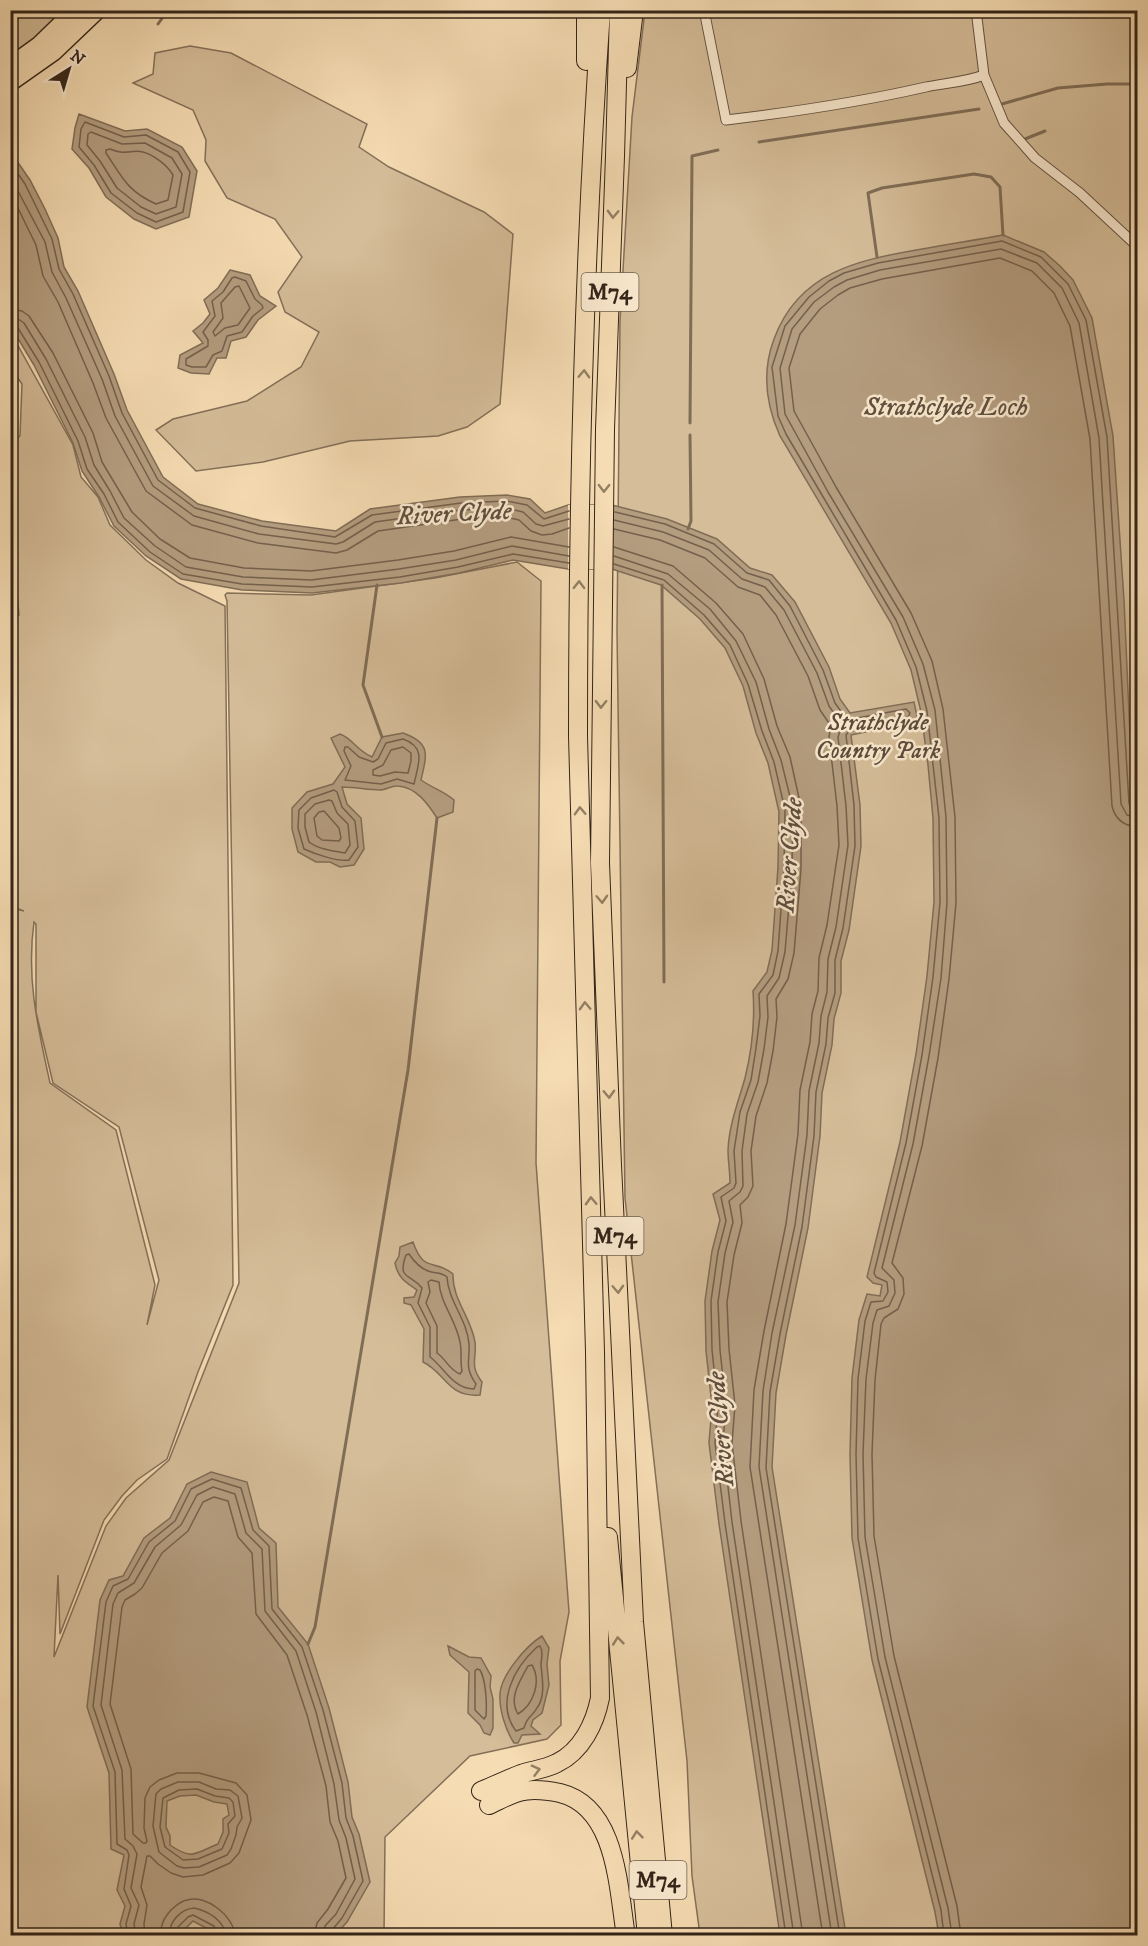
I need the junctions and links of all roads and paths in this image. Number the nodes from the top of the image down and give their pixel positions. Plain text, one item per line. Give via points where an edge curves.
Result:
1 (75, 10) edge
2 (98, 10) edge
3 (586, 10) edge
4 (601, 10) edge
5 (618, 10) edge
6 (634, 10) edge
7 (704, 10) edge
8 (976, 10) edge
9 (10, 66) edge
10 (984, 75) junction
11 (10, 83) edge
12 (615, 156) junction
13 (591, 159) junction
14 (1137, 247) edge
15 (596, 1407) junction
16 (626, 1935) edge
17 (647, 1935) edge
18 (663, 1935) edge

1 - 9 highway via 39,45
2 - 11 highway via 54,52
3 - 13 highway via 585,100
4 - 13 highway, M74
5 - 12 highway, M74
6 - 12 highway
7 - 10 street via 726,120 863,101
8 - 10 street
10 - 14 street via 1004,123 1035,158 1080,193
12 -> 18 highway, M74 via 605,429 600,863 634,1622
15 -> 13 highway, M74 via 578,736
16 -> 15 highway via 611,1849 597,1818 571,1796 544,1789 485,1798 522,1774 559,1762 586,1736 596,1716 600,1698
17 -> 15 highway, M74

